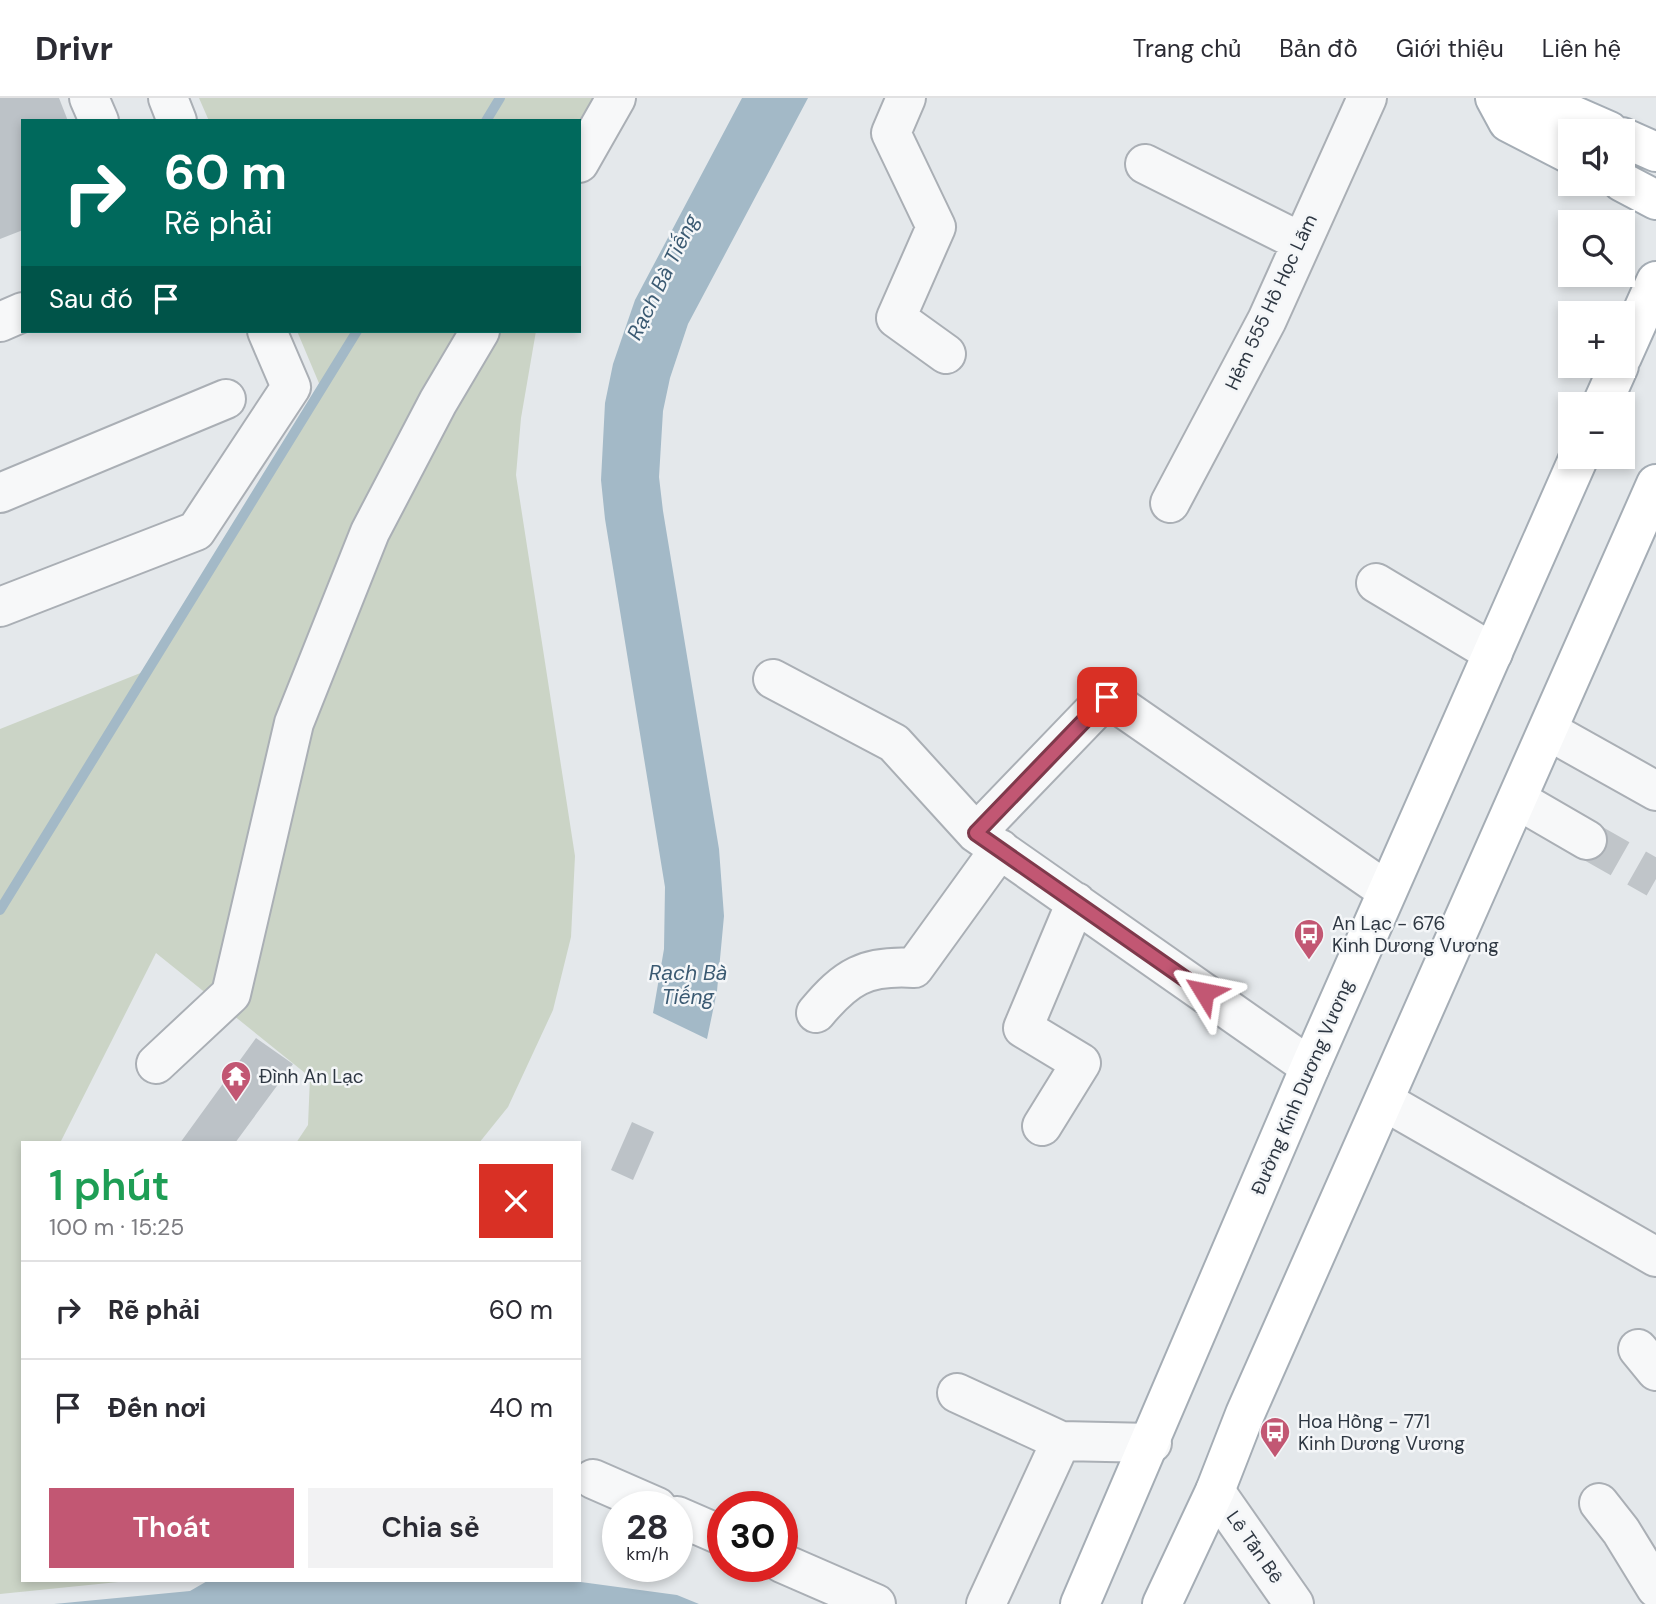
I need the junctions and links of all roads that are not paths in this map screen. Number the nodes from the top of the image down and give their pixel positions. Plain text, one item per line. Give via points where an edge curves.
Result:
1 (89, 98) edge
2 (167, 98) edge
3 (616, 98) edge
4 (906, 98) edge
5 (1367, 98) edge
6 (1495, 98) edge
7 (1534, 98) edge
8 (98, 119) edge
9 (176, 119) edge
10 (1582, 119) edge
11 (1635, 143) edge
12 (1558, 148) edge
13 (1656, 152) edge
14 (581, 159) edge
15 (1145, 164) dead end
16 (1635, 189) edge
17 (1656, 200) edge
18 (1301, 242) junction
19 (1656, 281) edge
20 (21, 313) edge
21 (0, 322) edge
22 (1635, 329) edge
23 (268, 333) edge
24 (479, 333) edge
25 (946, 354) dead end
26 (226, 399) dead end
27 (1574, 469) edge
28 (1655, 487) edge
29 (0, 493) edge
30 (1170, 503) dead end
31 (1376, 583) dead end
32 (0, 607) edge
33 (1493, 653) junction
34 (773, 679) dead end
35 (1549, 731) junction
36 (1656, 791) edge
37 (1518, 800) junction
38 (1587, 840) tunnel mouth
39 (988, 841) junction
40 (1387, 891) junction
41 (1076, 902) junction
42 (816, 1013) dead end
43 (156, 1064) dead end
44 (1310, 1067) junction
45 (1384, 1101) junction
46 (1042, 1126) dead end
47 (1656, 1257) edge
48 (957, 1393) dead end
49 (1061, 1441) junction
50 (1152, 1443) junction
51 (593, 1479) dead end
52 (620, 1491) edge
53 (1215, 1491) junction
54 (1599, 1503) dead end
55 (798, 1570) edge
56 (1656, 1588) edge
57 (876, 1604) edge
58 (986, 1604) edge
59 (1080, 1604) edge
60 (1162, 1604) edge
61 (1294, 1604) edge

1 - 8 street
2 - 9 street
3 - 14 street
4 - 25 street via 891,133 936,227 897,318
5 - 18 street, Hẻm 555 Hồ Học Lãm
6 - 12 main road via 1508,122
7 - 10 main road
11 - 13 main road
15 - 18 street
16 - 17 main road
18 - 30 street, Hẻm 555 Hồ Học Lãm via 1267,320
19 - 22 main road
20 - 21 street
23 - 32 street via 291,387 196,531
24 - 43 street via 370,532 294,723 231,994
26 - 29 street
27 - 33 main road, Đường Kinh Dương Vương
28 - 35 main road
31 - 33 street
33 - 40 main road, Đường Kinh Dương Vương
34 - 39 street via 894,743
35 - 36 street
35 - 37 main road
37 - 38 street
37 - 45 main road
39 - 40 street via 1107,697
39 - 41 street
39 - 42 street via 914,968 892,967 862,974 838,986
40 - 44 main road, Đường Kinh Dương Vương
41 - 44 street
41 - 46 street via 1024,1028 1081,1063
44 - 50 main road, Đường Kinh Dương Vương
45 - 47 street
45 - 53 main road
48 - 49 street
49 - 50 street
49 - 58 street
50 - 59 main road, Đường Kinh Dương Vương
51 - 52 street
53 - 60 main road
53 - 61 street, Lê Tấn Bê
54 - 56 street
55 - 57 street

